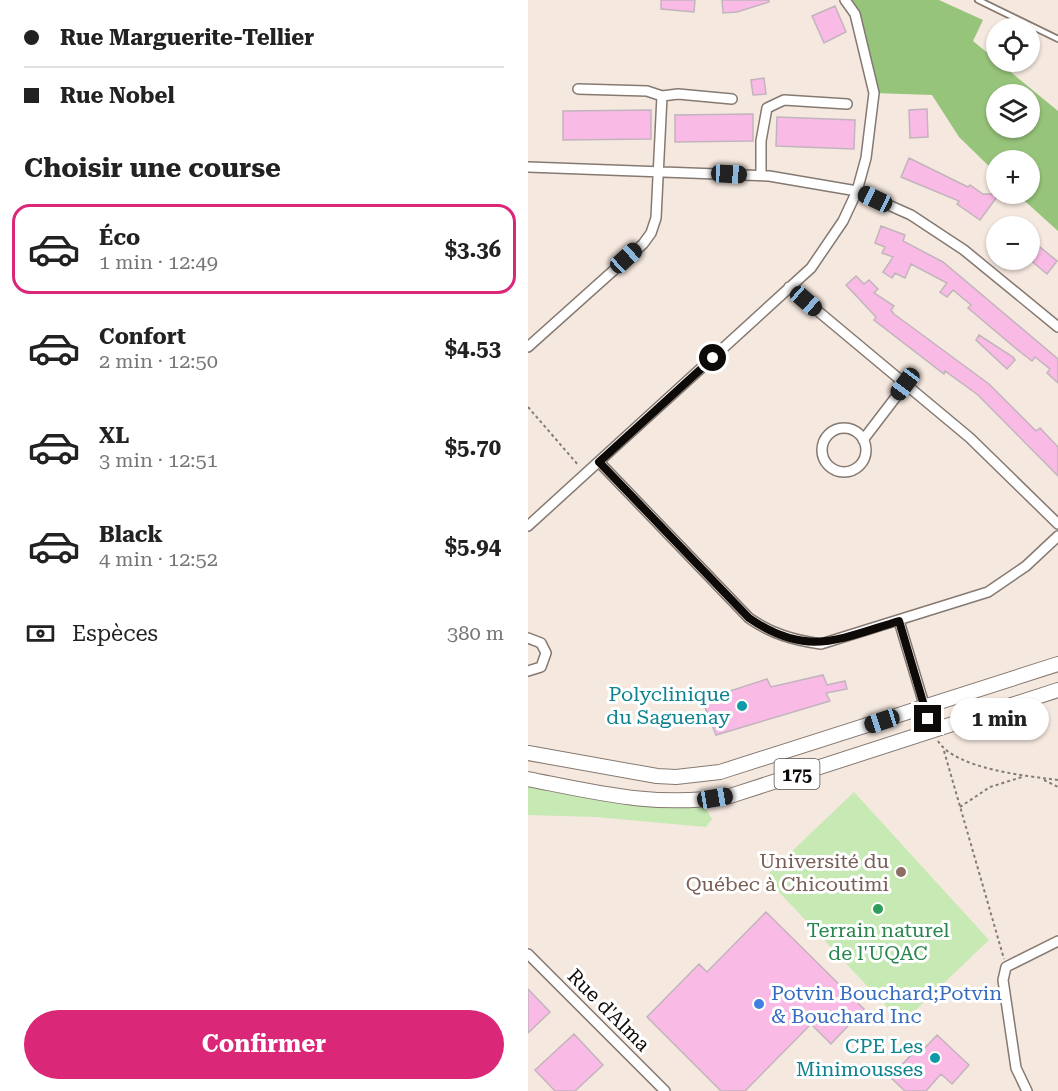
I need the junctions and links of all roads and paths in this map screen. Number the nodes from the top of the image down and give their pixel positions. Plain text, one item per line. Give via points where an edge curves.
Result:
1 (845, 0) edge
2 (978, 0) edge
3 (1058, 39) edge
4 (578, 89) dead end
5 (662, 96) junction
6 (732, 99) dead end
7 (847, 105) dead end
8 (528, 167) edge
9 (658, 172) junction
10 (761, 176) junction
11 (857, 190) junction
12 (789, 287) junction
13 (1058, 327) edge
14 (528, 347) edge
15 (905, 384) junction
16 (528, 407) edge
17 (863, 440) junction
18 (599, 462) junction
19 (586, 474) junction
20 (1058, 524) edge
21 (528, 526) edge
22 (1058, 536) edge
23 (899, 621) junction
24 (528, 638) edge
25 (1058, 664) edge
26 (528, 671) edge
27 (1058, 690) edge
28 (924, 707) junction
29 (932, 731) junction
30 (944, 751) junction
31 (528, 753) edge
32 (1024, 776) junction
33 (1041, 778) junction
34 (528, 779) edge
35 (1058, 780) edge
36 (1058, 787) edge
37 (960, 808) junction
38 (1058, 941) edge
39 (528, 954) edge
40 (1006, 967) junction
41 (665, 1091) edge
42 (1027, 1091) edge

1 - 11 street via 855,14 874,93 866,158
2 - 3 lane
4 - 5 street via 647,91
5 - 6 street
5 - 9 street
7 - 10 street via 784,100 767,108 761,141
8 - 9 street
9 - 10 street
9 - 14 street via 656,218 643,244
10 - 11 street
11 - 12 street via 843,221 811,267
11 - 13 street via 911,215 964,250
12 - 15 street
12 - 18 street
15 - 17 street
15 - 20 street via 970,438
16 - 19 path
17 - 17 street via 865,454 858,467 837,471 825,462 822,449 833,432 846,429
18 - 19 street
18 - 23 street via 749,618 768,631 821,644
19 - 21 street
22 - 23 street via 1026,566 988,592
23 - 28 street
24 - 26 street via 541,643 546,658 540,667
25 - 28 main road, 175
27 - 29 main road, 175
28 - 29 street
28 - 31 main road, 175 via 743,766 697,775 632,773
29 - 30 path
29 - 34 main road, 175 via 730,796 701,801 627,797
30 - 32 path via 994,772
30 - 37 path
32 - 33 path
32 - 37 path via 990,787
33 - 35 path
33 - 36 path
37 - 40 path
38 - 40 street
39 - 41 street, Rue d'Alma
40 - 42 street via 1003,980 1016,1068

